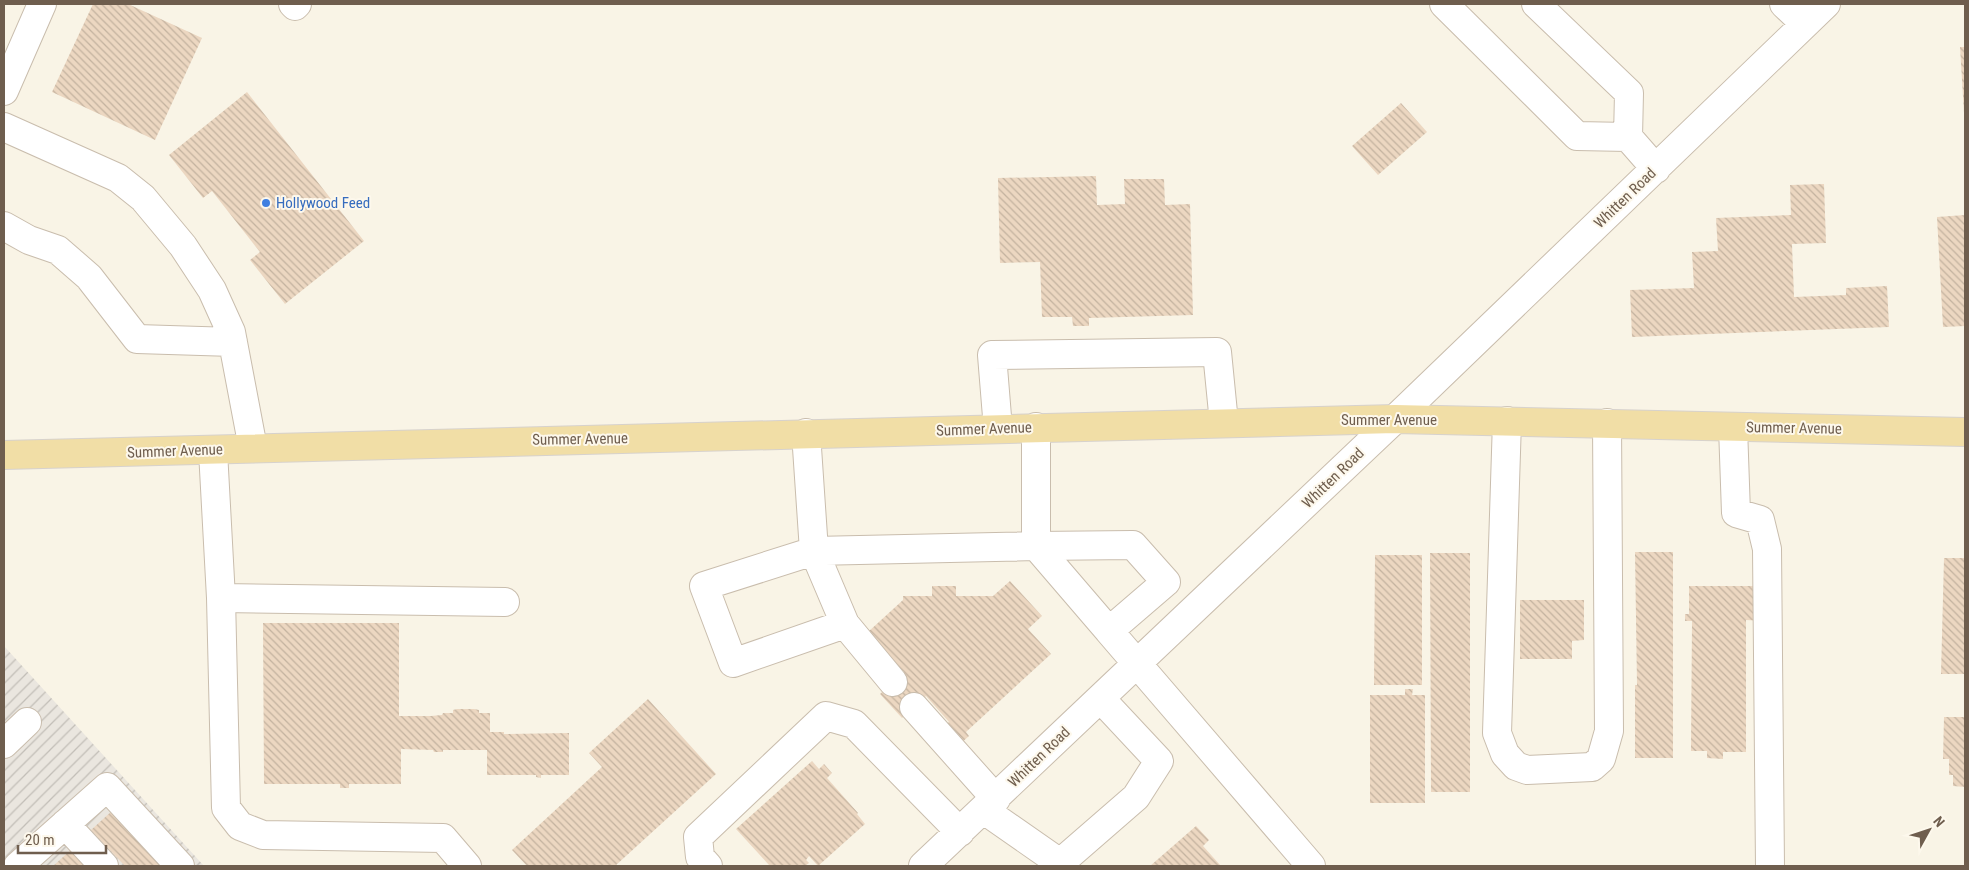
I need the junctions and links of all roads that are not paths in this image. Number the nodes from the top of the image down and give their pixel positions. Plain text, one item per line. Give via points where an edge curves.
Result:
1 (42, 4) edge
2 (293, 4) edge
3 (297, 4) edge
4 (1444, 4) edge
5 (1536, 4) edge
6 (1784, 4) edge
7 (1826, 4) edge
8 (1805, 24) junction
9 (4, 91) edge
10 (4, 127) edge
11 (1628, 138) junction
12 (1656, 169) junction
13 (4, 226) edge
14 (233, 342) junction
15 (1395, 419) junction
16 (1507, 421) junction
17 (1224, 423) junction
18 (1606, 424) junction
19 (1733, 427) junction
20 (1036, 428) junction
21 (998, 429) junction
22 (1965, 432) edge
23 (806, 433) junction
24 (253, 448) junction
25 (213, 451) junction
26 (4, 455) edge
27 (1036, 546) junction
28 (814, 551) junction
29 (221, 598) junction
30 (505, 602) dead end
31 (845, 624) junction
32 (1109, 631) junction
33 (1138, 664) junction
34 (893, 682) dead end
35 (1101, 699) junction
36 (914, 707) dead end
37 (27, 722) dead end
38 (4, 744) edge
39 (990, 804) junction
40 (65, 824) junction
41 (960, 832) junction
42 (4, 850) edge
43 (1061, 865) edge
44 (18, 866) edge
45 (104, 866) edge
46 (180, 866) edge
47 (467, 866) edge
48 (708, 866) edge
49 (923, 866) edge
50 (1311, 866) edge
51 (1770, 866) edge

1 - 9 street
2 - 3 street
4 - 11 street via 1577,136
5 - 11 street via 1629,93
6 - 8 street
7 - 8 street, Whitten Road
8 - 12 street, Whitten Road
10 - 14 street via 118,178 142,198 183,246 212,290
11 - 12 street
12 - 15 street, Whitten Road
13 - 14 street via 29,240 58,250 89,277 137,339
14 - 24 street
15 - 16 main road, Summer Avenue
15 - 17 main road, Summer Avenue
15 - 33 street, Whitten Road
16 - 18 main road, Summer Avenue
16 - 18 street via 1497,733 1505,754 1516,766 1527,770 1592,767 1601,759 1609,731
17 - 20 main road, Summer Avenue
17 - 21 street via 1217,352 992,355
18 - 19 main road, Summer Avenue
19 - 22 main road, Summer Avenue
19 - 51 street via 1736,513 1760,520 1767,549
20 - 21 main road, Summer Avenue
20 - 27 street
21 - 23 main road, Summer Avenue
23 - 24 main road, Summer Avenue
23 - 28 street
24 - 25 main road, Summer Avenue
25 - 26 main road, Summer Avenue
25 - 29 street
27 - 28 street
27 - 32 street
27 - 32 street via 1133,545 1166,582
28 - 31 street
28 - 31 street via 704,586 733,663
29 - 30 street
29 - 47 street via 226,808 240,826 263,835 443,838
31 - 34 street
32 - 33 street
33 - 35 street, Whitten Road
33 - 50 street
35 - 39 street, Whitten Road
35 - 43 street via 1159,761 1136,798
36 - 39 street
37 - 38 street
39 - 41 street, Whitten Road
39 - 43 street
40 - 44 street
40 - 45 street
40 - 46 street via 107,787
41 - 48 street via 854,724 826,716 698,837 700,857
41 - 49 street, Whitten Road
42 - 44 street

